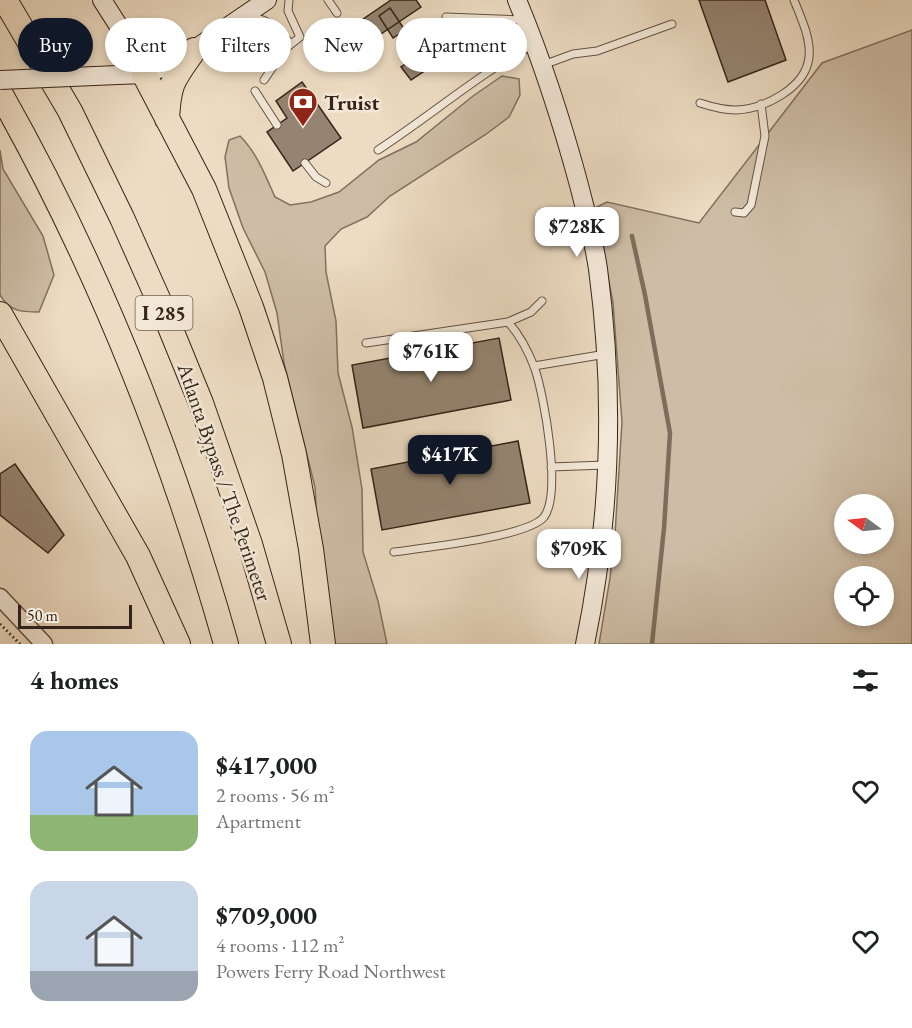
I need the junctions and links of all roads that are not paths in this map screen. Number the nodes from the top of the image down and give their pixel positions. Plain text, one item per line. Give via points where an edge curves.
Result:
1 (5, 0) edge
2 (102, 0) edge
3 (267, 0) edge
4 (289, 0) edge
5 (328, 0) edge
6 (517, 0) edge
7 (794, 0) edge
8 (337, 13) dead end
9 (243, 16) junction
10 (446, 17) dead end
11 (256, 18) edge
12 (472, 18) edge
13 (524, 18) edge
14 (672, 24) dead end
15 (527, 25) edge
16 (291, 43) edge
17 (535, 43) junction
18 (194, 50) junction
19 (543, 65) junction
20 (270, 72) edge
21 (144, 74) junction
22 (0, 80) edge
23 (264, 80) dead end
24 (255, 90) dead end
25 (0, 93) edge
26 (700, 104) dead end
27 (761, 104) junction
28 (167, 120) junction
29 (278, 124) dead end
30 (378, 150) dead end
31 (305, 163) dead end
32 (326, 183) dead end
33 (735, 212) dead end
34 (542, 302) dead end
35 (0, 314) edge
36 (507, 322) junction
37 (366, 343) dead end
38 (606, 354) junction
39 (534, 366) junction
40 (608, 465) junction
41 (551, 467) junction
42 (394, 552) dead end
43 (0, 597) edge
44 (44, 644) edge
45 (178, 644) edge
46 (226, 644) edge
47 (279, 644) edge
48 (322, 644) edge
49 (585, 644) edge

1 - 47 highway, Atlanta Bypass / The Perimeter / I 285 via 70,111 163,310 220,457
2 - 21 main road
3 - 9 main road
4 - 16 lane via 288,11 300,37
5 - 8 lane
6 - 13 main road
7 - 27 lane via 809,45 804,75 785,93
9 - 11 lane
9 - 18 main road
10 - 12 lane
14 - 19 lane via 597,51
15 - 17 main road
17 - 19 main road
17 - 30 lane
18 - 21 main road via 173,64
18 - 28 highway via 175,75
19 - 38 main road via 585,209 597,268
20 - 23 lane
21 - 22 main road, bridge
21 - 28 highway
24 - 29 lane
25 - 46 highway, I 285 via 112,319 163,446
26 - 27 lane via 737,110
27 - 33 lane via 765,136 751,205 744,213
28 - 48 highway via 204,189 252,306 274,378 294,454
31 - 32 lane
34 - 36 lane via 531,312
35 - 45 highway via 133,546
36 - 37 lane
36 - 39 lane
38 - 39 lane
38 - 40 main road
39 - 41 lane via 546,414
40 - 41 lane
40 - 49 main road via 602,546
41 - 42 lane via 551,499 544,517 530,527
43 - 44 street

